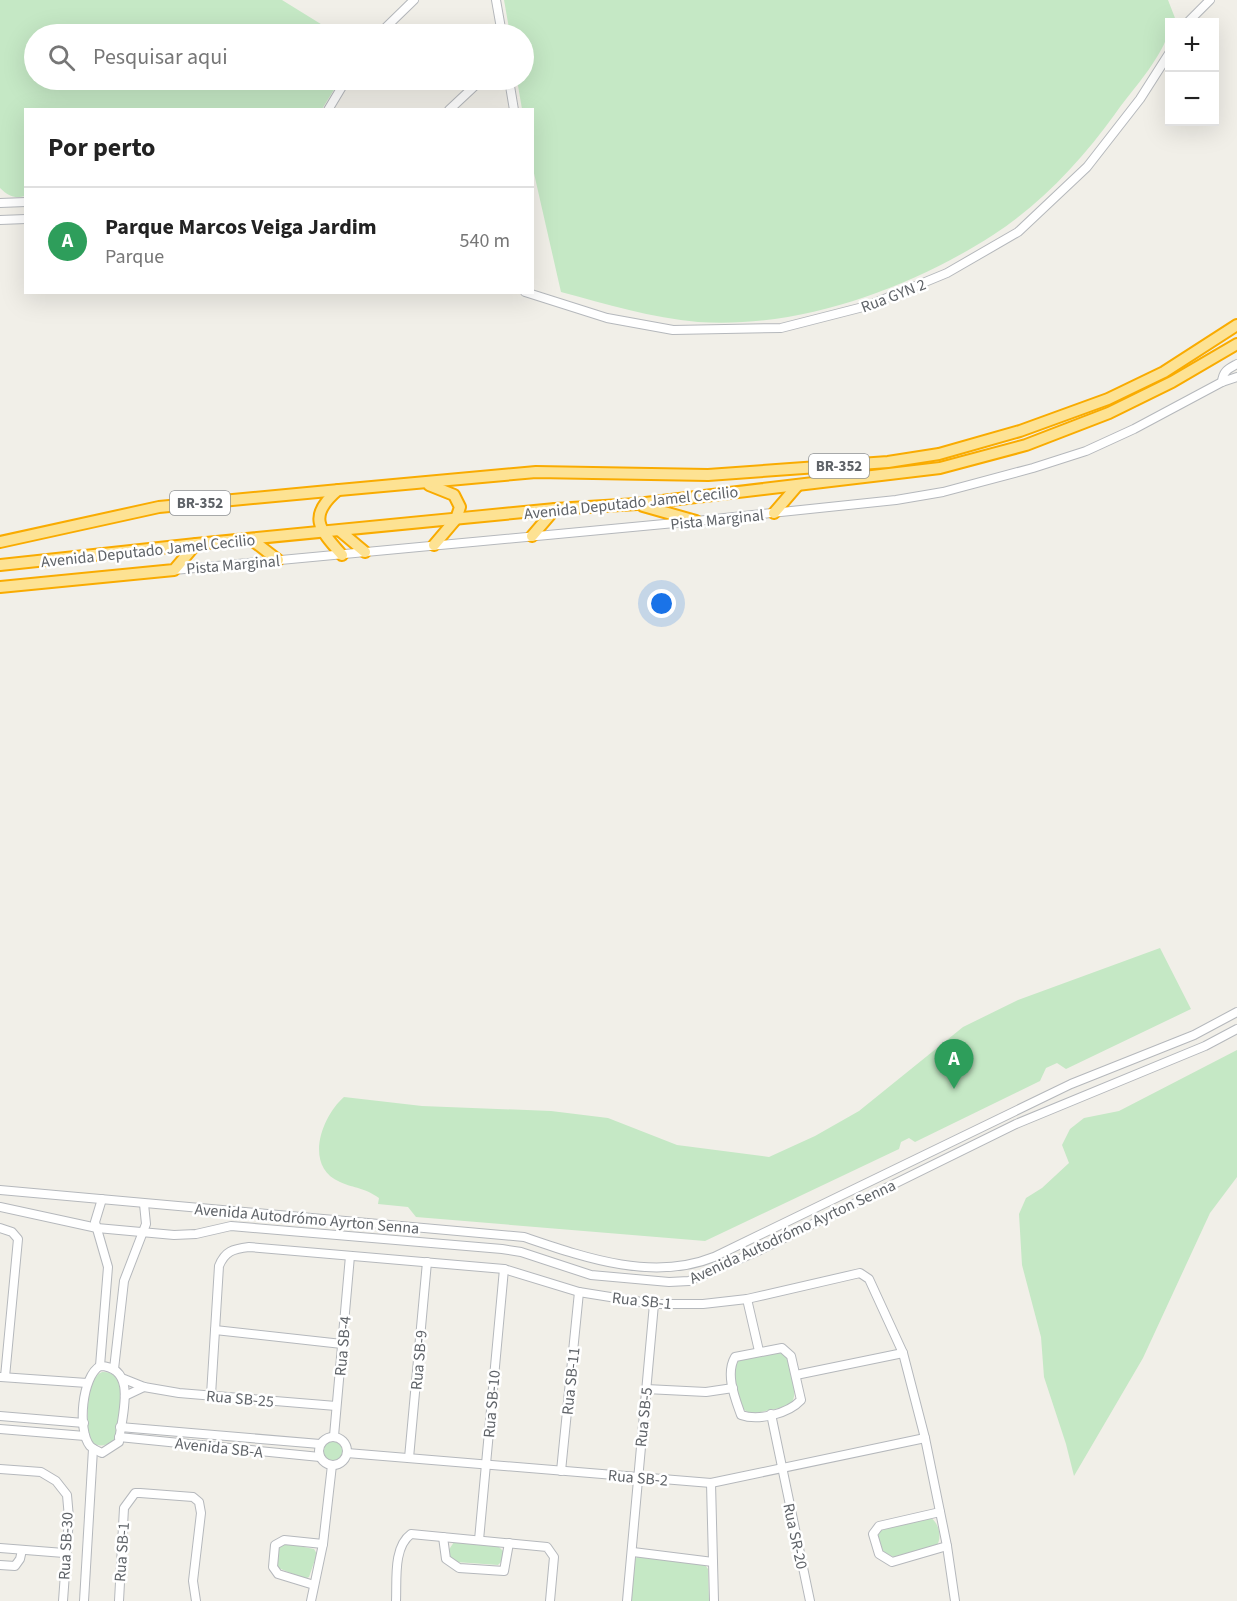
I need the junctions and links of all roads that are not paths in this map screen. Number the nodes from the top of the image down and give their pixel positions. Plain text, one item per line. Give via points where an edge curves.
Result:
1 (414, 0) edge
2 (496, 0) edge
3 (1210, 0) edge
4 (1192, 18) edge
5 (389, 24) edge
6 (500, 24) edge
7 (1165, 60) edge
8 (340, 90) edge
9 (470, 90) edge
10 (511, 90) edge
11 (329, 108) edge
12 (451, 108) edge
13 (514, 108) edge
14 (24, 201) edge
15 (0, 202) edge
16 (24, 219) edge
17 (0, 220) edge
18 (531, 294) edge
19 (1234, 326) edge
20 (1237, 344) edge
21 (1237, 364) edge
22 (1237, 377) edge
23 (1222, 382) junction
24 (423, 483) junction
25 (798, 485) junction
26 (339, 490) junction
27 (637, 504) junction
28 (555, 509) junction
29 (774, 513) junction
30 (456, 519) junction
31 (696, 521) junction
32 (340, 531) junction
33 (323, 533) junction
34 (532, 536) junction
35 (252, 540) junction
36 (0, 542) edge
37 (196, 544) junction
38 (434, 545) junction
39 (365, 552) junction
40 (342, 555) junction
41 (278, 560) junction
42 (0, 565) edge
43 (174, 570) junction
44 (0, 578) edge
45 (22, 585) junction
46 (0, 587) edge
47 (1237, 1012) edge
48 (1237, 1029) edge
49 (0, 1190) edge
50 (839, 1195) junction
51 (102, 1199) junction
52 (144, 1204) junction
53 (0, 1207) edge
54 (844, 1208) junction
55 (0, 1228) edge
56 (97, 1228) junction
57 (144, 1232) junction
58 (350, 1256) junction
59 (427, 1262) junction
60 (504, 1269) junction
61 (579, 1292) junction
62 (747, 1299) junction
63 (654, 1304) junction
64 (0, 1314) edge
65 (11, 1315) junction
66 (215, 1330) junction
67 (342, 1344) junction
68 (759, 1351) junction
69 (903, 1353) junction
70 (100, 1366) junction
71 (114, 1369) junction
72 (796, 1375) junction
73 (3, 1377) edge
74 (124, 1379) junction
75 (87, 1383) junction
76 (144, 1387) junction
77 (733, 1388) junction
78 (646, 1389) junction
79 (211, 1395) junction
80 (125, 1396) junction
81 (336, 1406) junction
82 (771, 1414) junction
83 (0, 1416) edge
84 (84, 1423) junction
85 (120, 1427) junction
86 (0, 1429) edge
87 (211, 1434) junction
88 (85, 1436) junction
89 (334, 1436) junction
90 (119, 1437) junction
91 (925, 1438) junction
92 (320, 1444) junction
93 (210, 1446) junction
94 (93, 1449) junction
95 (347, 1453) junction
96 (320, 1457) junction
97 (409, 1458) junction
98 (486, 1464) junction
99 (332, 1465) junction
100 (0, 1469) edge
101 (783, 1470) junction
102 (561, 1471) junction
103 (638, 1477) junction
104 (711, 1483) junction
105 (940, 1512) junction
106 (443, 1537) junction
107 (479, 1540) junction
108 (509, 1543) junction
109 (323, 1544) junction
110 (947, 1546) junction
111 (0, 1548) edge
112 (22, 1550) junction
113 (633, 1552) junction
114 (64, 1553) junction
115 (713, 1562) junction
116 (0, 1565) edge
117 (314, 1585) junction
118 (63, 1601) edge
119 (84, 1601) edge
120 (119, 1601) edge
121 (196, 1601) edge
122 (311, 1601) edge
123 (396, 1601) edge
124 (550, 1601) edge
125 (627, 1601) edge
126 (714, 1601) edge
127 (810, 1601) edge
128 (955, 1601) edge

1 - 5 street
2 - 6 street
3 - 4 street
7 - 18 street, Rua GYN 2 via 1088,167 1018,232 947,273 867,306 781,328 673,330 607,318
8 - 11 street
9 - 12 street
10 - 13 street
14 - 15 street
16 - 17 street
19 - 24 highway, Avenida Deputado Jamel Cecilio / BR-352 via 1164,372 1108,399 1020,431 939,454 888,462 708,475 536,472
20 - 25 highway, Avenida Deputado Jamel Cecilio / BR-352 via 1109,413 1026,445 940,468
21 - 23 street via 1227,369
22 - 23 street, Pista Marginal
23 - 29 street, Pista Marginal via 1086,451 1022,472 944,492
24 - 26 highway, Avenida Deputado Jamel Cecilio / BR-352
24 - 30 highway via 454,495 460,507
25 - 27 highway, Avenida Deputado Jamel Cecilio / BR-352
25 - 29 highway
26 - 33 highway via 320,507
26 - 36 highway, BR-352 via 159,507
27 - 28 highway, Avenida Deputado Jamel Cecilio / BR-352
27 - 31 highway
28 - 30 highway, Avenida Deputado Jamel Cecilio / BR-352
28 - 34 highway
29 - 31 street, Pista Marginal
30 - 32 highway, Avenida Deputado Jamel Cecilio / BR-352
30 - 38 highway
31 - 34 street, Pista Marginal
32 - 33 highway, Avenida Deputado Jamel Cecilio / BR-352
32 - 39 highway
33 - 35 highway, Avenida Deputado Jamel Cecilio / BR-352
33 - 40 highway
34 - 38 street, Pista Marginal
35 - 37 highway, Avenida Deputado Jamel Cecilio / BR-352
35 - 41 highway
37 - 42 highway, Avenida Deputado Jamel Cecilio / BR-352
37 - 43 highway
38 - 39 street, Pista Marginal
39 - 40 street, Pista Marginal
40 - 41 street, Pista Marginal
41 - 43 street, Pista Marginal
43 - 45 highway
44 - 45 highway
45 - 46 highway
47 - 50 street, Avenida Autodrómo Ayrton Senna via 1194,1035 1071,1084
48 - 54 street, Avenida Autodrómo Ayrton Senna via 1016,1124
49 - 51 street, Avenida Autodrómo Ayrton Senna
50 - 52 street, Avenida Autodrómo Ayrton Senna via 698,1264 658,1267 592,1260 524,1237
50 - 54 street
51 - 52 street, Avenida Autodrómo Ayrton Senna
51 - 56 street via 96,1215
52 - 57 street
53 - 56 street, Avenida Autodrómo Ayrton Senna
54 - 57 street, Avenida Autodrómo Ayrton Senna via 700,1277 669,1282 591,1275 502,1249 231,1226 196,1234
55 - 65 street via 18,1239
56 - 57 street, Avenida Autodrómo Ayrton Senna
56 - 70 street via 108,1267
57 - 71 street via 124,1281
58 - 59 street, Rua SB-1
58 - 66 street, Rua SB-1 via 233,1249 223,1256 219,1266
58 - 67 street, Rua SB-4
59 - 60 street, Rua SB-1
59 - 97 street, Rua SB-9
60 - 61 street, Rua SB-1
60 - 98 street, Rua SB-10
61 - 63 street, Rua SB-1
61 - 102 street, Rua SB-11
62 - 63 street, Rua SB-1
62 - 68 street
62 - 69 street, Rua SB-1 via 860,1273 869,1279
63 - 78 street, Rua SB-5
64 - 65 street
65 - 73 street
66 - 67 street
66 - 79 street, Rua SB-1
67 - 81 street, Rua SB-4
68 - 72 street via 782,1348 791,1356
68 - 77 street via 735,1357 730,1364
69 - 72 street
69 - 91 street, Rua SB-1
70 - 71 street
70 - 75 street via 93,1370
71 - 74 street
72 - 82 street via 801,1400 794,1408
73 - 75 street
74 - 76 street, Rua SB-25
74 - 80 street
75 - 84 street
76 - 79 street, Rua SB-25
76 - 80 street
77 - 78 street via 706,1392
77 - 82 street via 741,1415 752,1419
78 - 103 street, Rua SB-5
79 - 81 street, Rua SB-25
80 - 85 street
81 - 89 street, Rua SB-4
82 - 101 street, Rua SR-20
83 - 84 street
84 - 88 street
85 - 87 street, Avenida SB-A
85 - 90 street
86 - 88 street
87 - 92 street, Avenida SB-A
87 - 93 street
88 - 94 street
89 - 92 street
89 - 95 street via 342,1440
90 - 93 street, Avenida SB-A
90 - 94 street via 119,1442 102,1453
91 - 101 street, Rua SB-2
91 - 105 street, Rua SB-1
92 - 96 street
93 - 96 street, Avenida SB-A
94 - 119 street
95 - 97 street, Rua SB-2
95 - 99 street via 340,1463
96 - 99 street
97 - 98 street, Rua SB-2
98 - 102 street, Rua SB-2
98 - 107 street, Rua SB-10
99 - 109 street
100 - 114 street, Rua SB-30 via 41,1472 56,1481 67,1495 69,1518
101 - 104 street, Rua SB-2
101 - 127 street, Rua SR-20
102 - 103 street, Rua SB-2
103 - 104 street, Rua SB-2
103 - 113 street, Rua SB-5
104 - 115 street
105 - 110 street, Rua SB-1
105 - 110 street via 879,1526 873,1534 879,1554 892,1562
106 - 107 street
106 - 108 street via 446,1559 459,1568 504,1571
106 - 123 street via 411,1534 403,1540
107 - 108 street
108 - 124 street via 547,1547 554,1557
109 - 117 street
109 - 117 street via 284,1540 275,1545 273,1567 278,1574
110 - 128 street, Rua SB-1
111 - 112 street
112 - 114 street
112 - 116 street via 15,1566
113 - 115 street
113 - 125 street, Rua SB-5
114 - 118 street, Rua SB-30
115 - 126 street
117 - 122 street
120 - 121 street, Rua SB-1 via 124,1508 135,1493 193,1497 199,1502 193,1581

